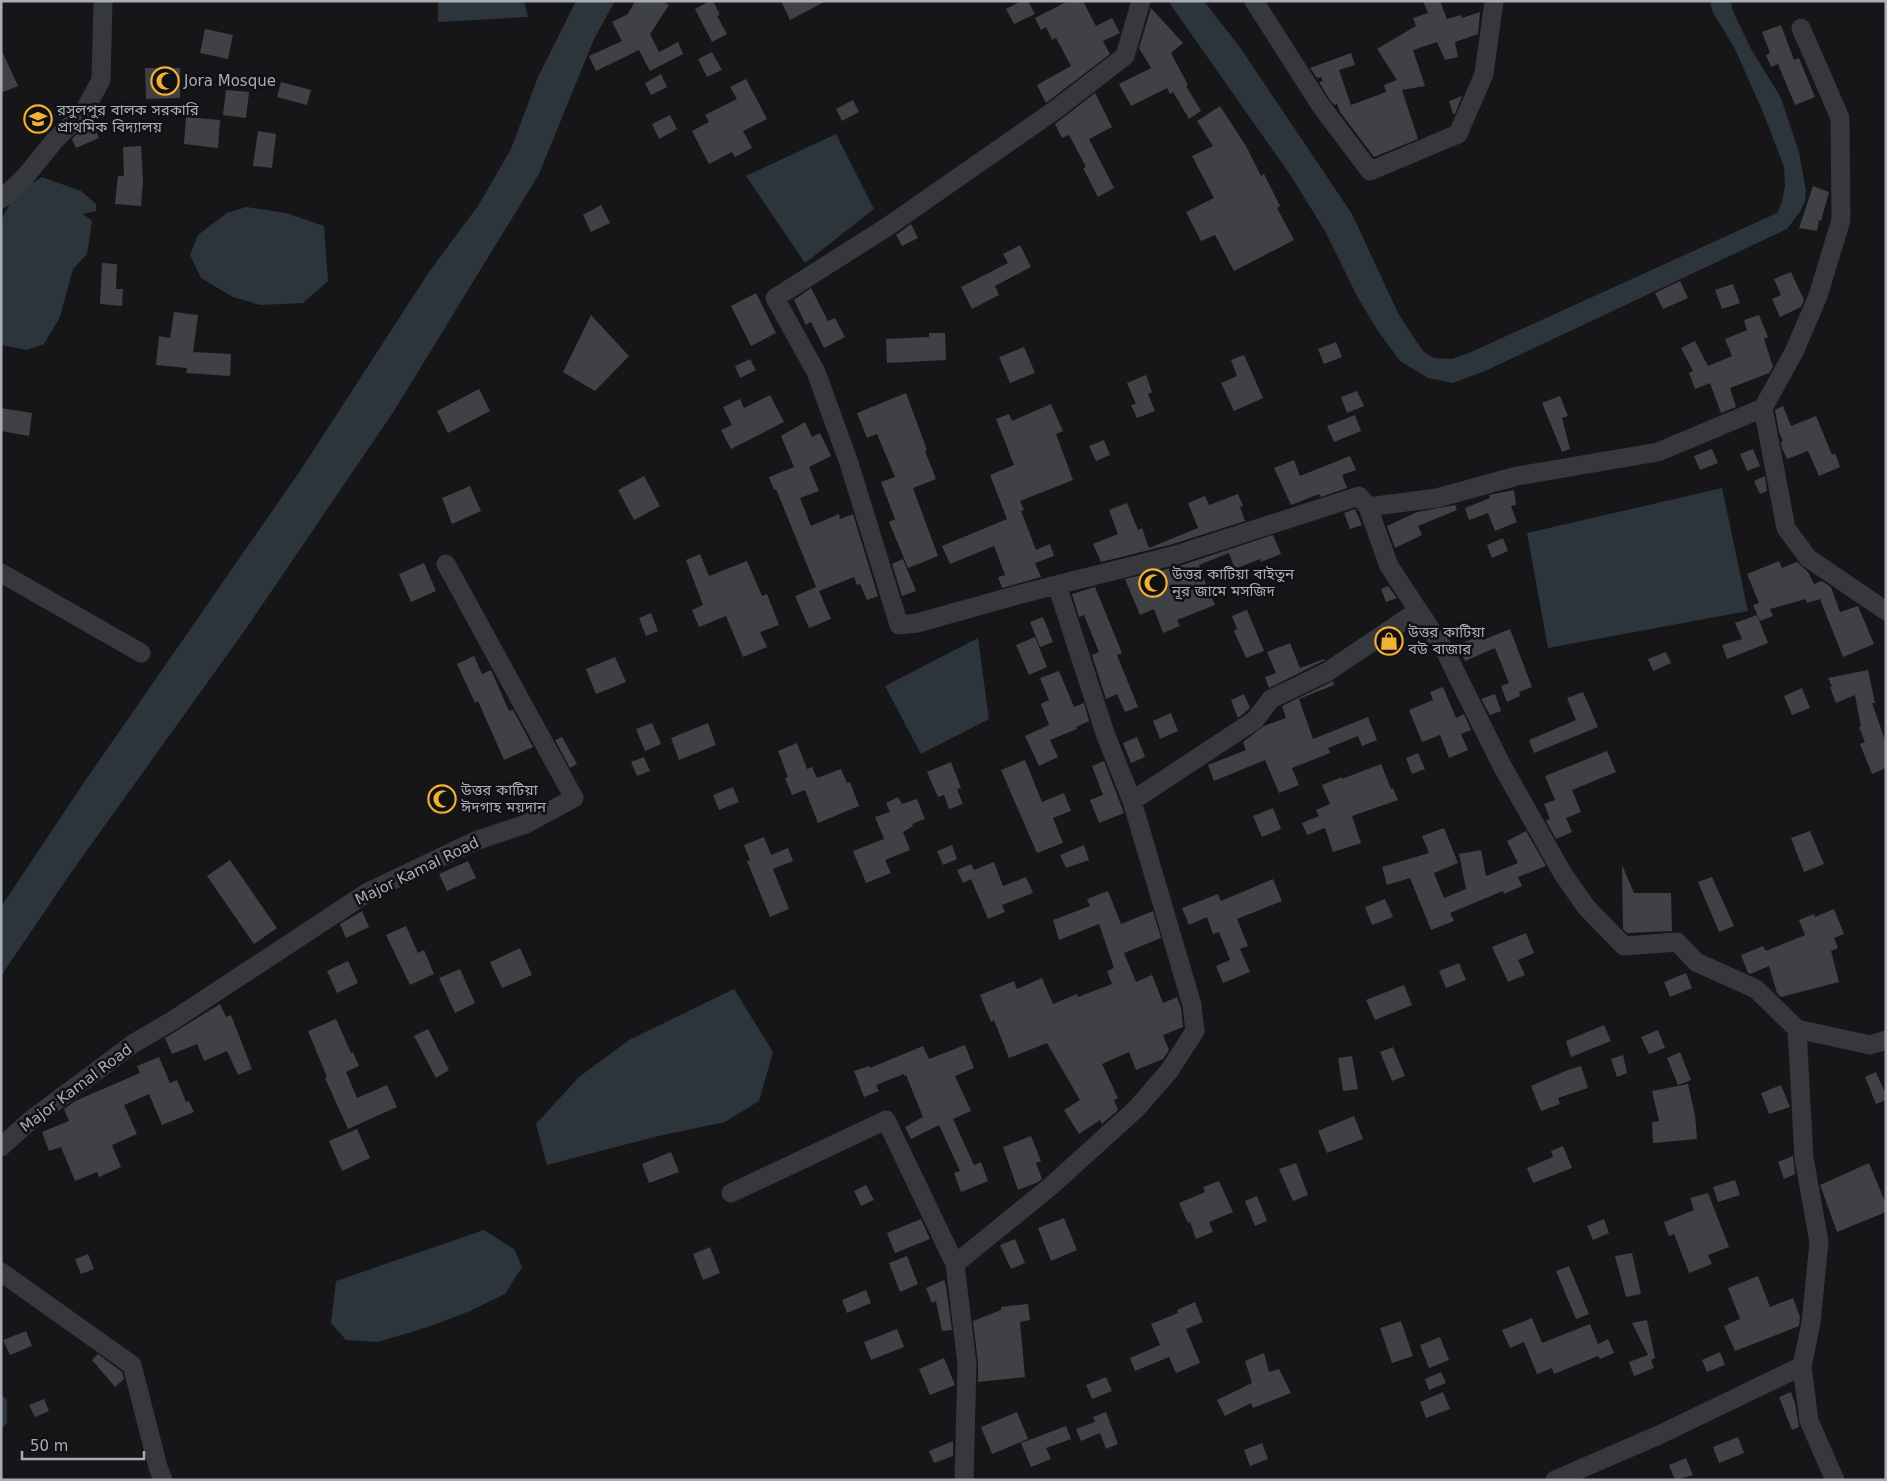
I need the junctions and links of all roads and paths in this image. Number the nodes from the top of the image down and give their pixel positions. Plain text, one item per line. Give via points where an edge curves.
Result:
1 (102, 1) edge
2 (1141, 1) edge
3 (1254, 1) edge
4 (1494, 1) edge
5 (1801, 28) dead end
6 (1, 199) edge
7 (1763, 408) junction
8 (1368, 507) junction
9 (446, 564) dead end
10 (1, 573) edge
11 (1057, 585) junction
12 (1418, 610) junction
13 (1886, 611) edge
14 (142, 653) dead end
15 (1132, 801) junction
16 (1797, 1029) junction
17 (1886, 1040) edge
18 (1, 1146) edge
19 (732, 1193) dead end
20 (955, 1264) junction
21 (1, 1272) edge
22 (1802, 1366) junction
23 (163, 1480) edge
24 (964, 1480) edge
25 (1555, 1480) edge
26 (1835, 1480) edge

1 - 6 street via 101,80 83,113
2 - 11 street via 1125,56 1055,110 887,228 774,298 816,372 849,463 899,625
3 - 4 street via 1321,106 1370,171 1458,134 1484,74
5 - 7 street via 1840,118 1841,220 1818,296 1794,352
7 - 8 street via 1658,452 1517,476 1437,498
7 - 13 street via 1786,528 1808,558
8 - 11 street via 1358,496 1176,555
8 - 12 street via 1389,566
9 - 18 street, Major Kamal Road via 574,798 526,824 475,841 368,892 134,1043 32,1118
10 - 14 street
11 - 15 street via 1106,736
12 - 15 street via 1327,672 1271,699 1255,720
12 - 16 street via 1445,651 1506,773 1563,874 1586,907 1624,946 1677,942 1696,962 1756,989
15 - 20 street via 1192,1005 1195,1031 1169,1071 1136,1109 1051,1186
16 - 17 street via 1870,1045
16 - 22 street via 1804,1158 1819,1242 1811,1324
19 - 20 street via 886,1120
20 - 24 street via 967,1364
21 - 23 street via 132,1365
22 - 25 street via 1659,1435
22 - 26 street via 1809,1421

